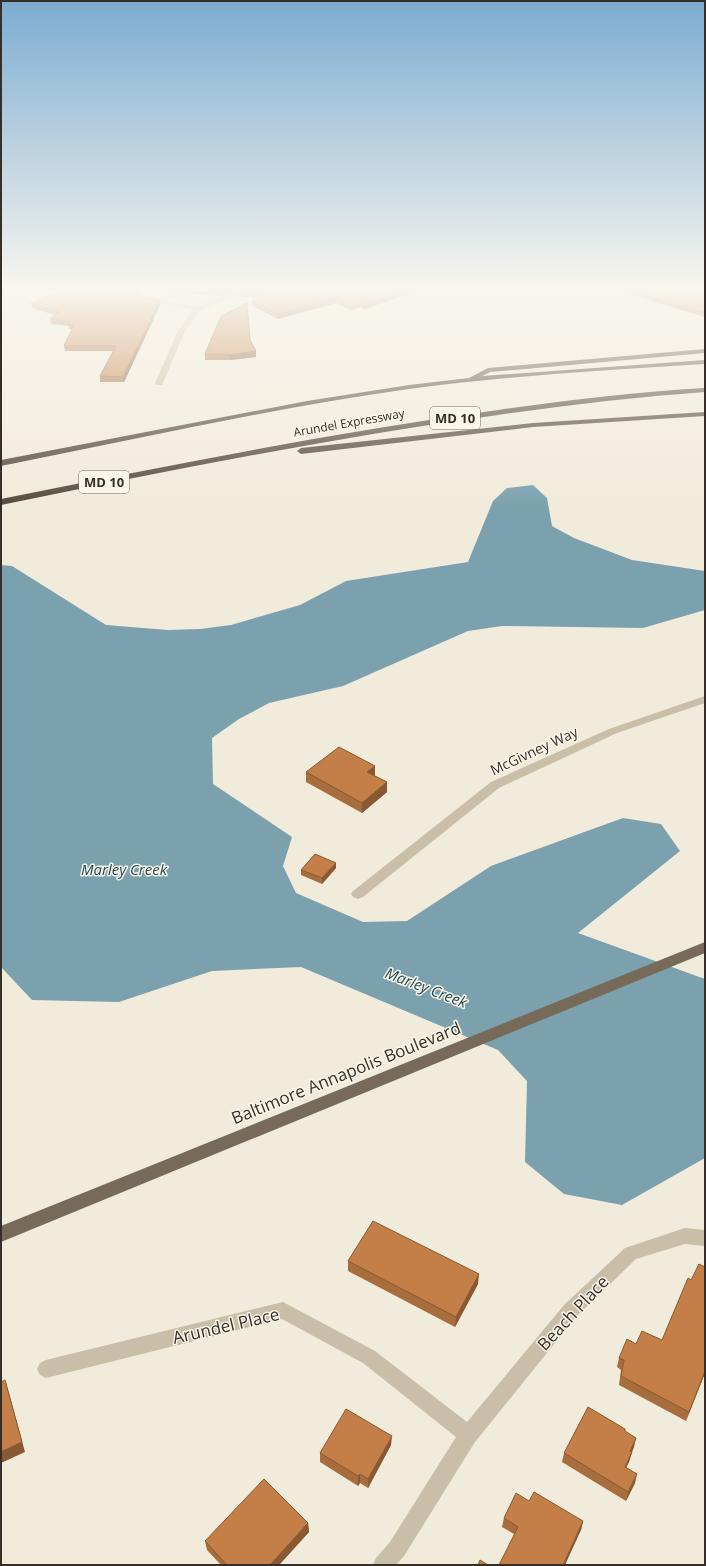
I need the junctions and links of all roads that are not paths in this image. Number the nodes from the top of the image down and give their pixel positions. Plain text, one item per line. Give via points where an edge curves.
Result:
1 (169, 361) edge
2 (590, 361) edge
3 (705, 362) edge
4 (468, 381) junction
5 (159, 383) dead end
6 (705, 390) edge
7 (705, 414) edge
8 (207, 461) junction
9 (1, 463) edge
10 (1, 502) edge
11 (705, 699) edge
12 (358, 894) dead end
13 (702, 948) edge
14 (1, 1234) edge
15 (705, 1238) edge
16 (46, 1370) dead end
17 (468, 1435) junction
18 (383, 1565) edge

1 - 5 street
2 - 4 highway via 488,370
3 - 4 highway, Arundel Expressway via 592,369
4 - 9 highway, Arundel Expressway via 410,387 256,412
6 - 8 highway, Arundel Expressway / MD 10 via 661,392 484,414 355,433
7 - 8 highway via 533,425
8 - 10 highway, Arundel Expressway / MD 10
11 - 12 street, McGivney Way via 613,731 495,785
13 - 14 main road, Baltimore Annapolis Boulevard
15 - 17 street, Beach Place via 685,1236 631,1253 570,1311
16 - 17 street, Arundel Place via 283,1310 368,1357
17 - 18 street, Beach Place via 397,1549

